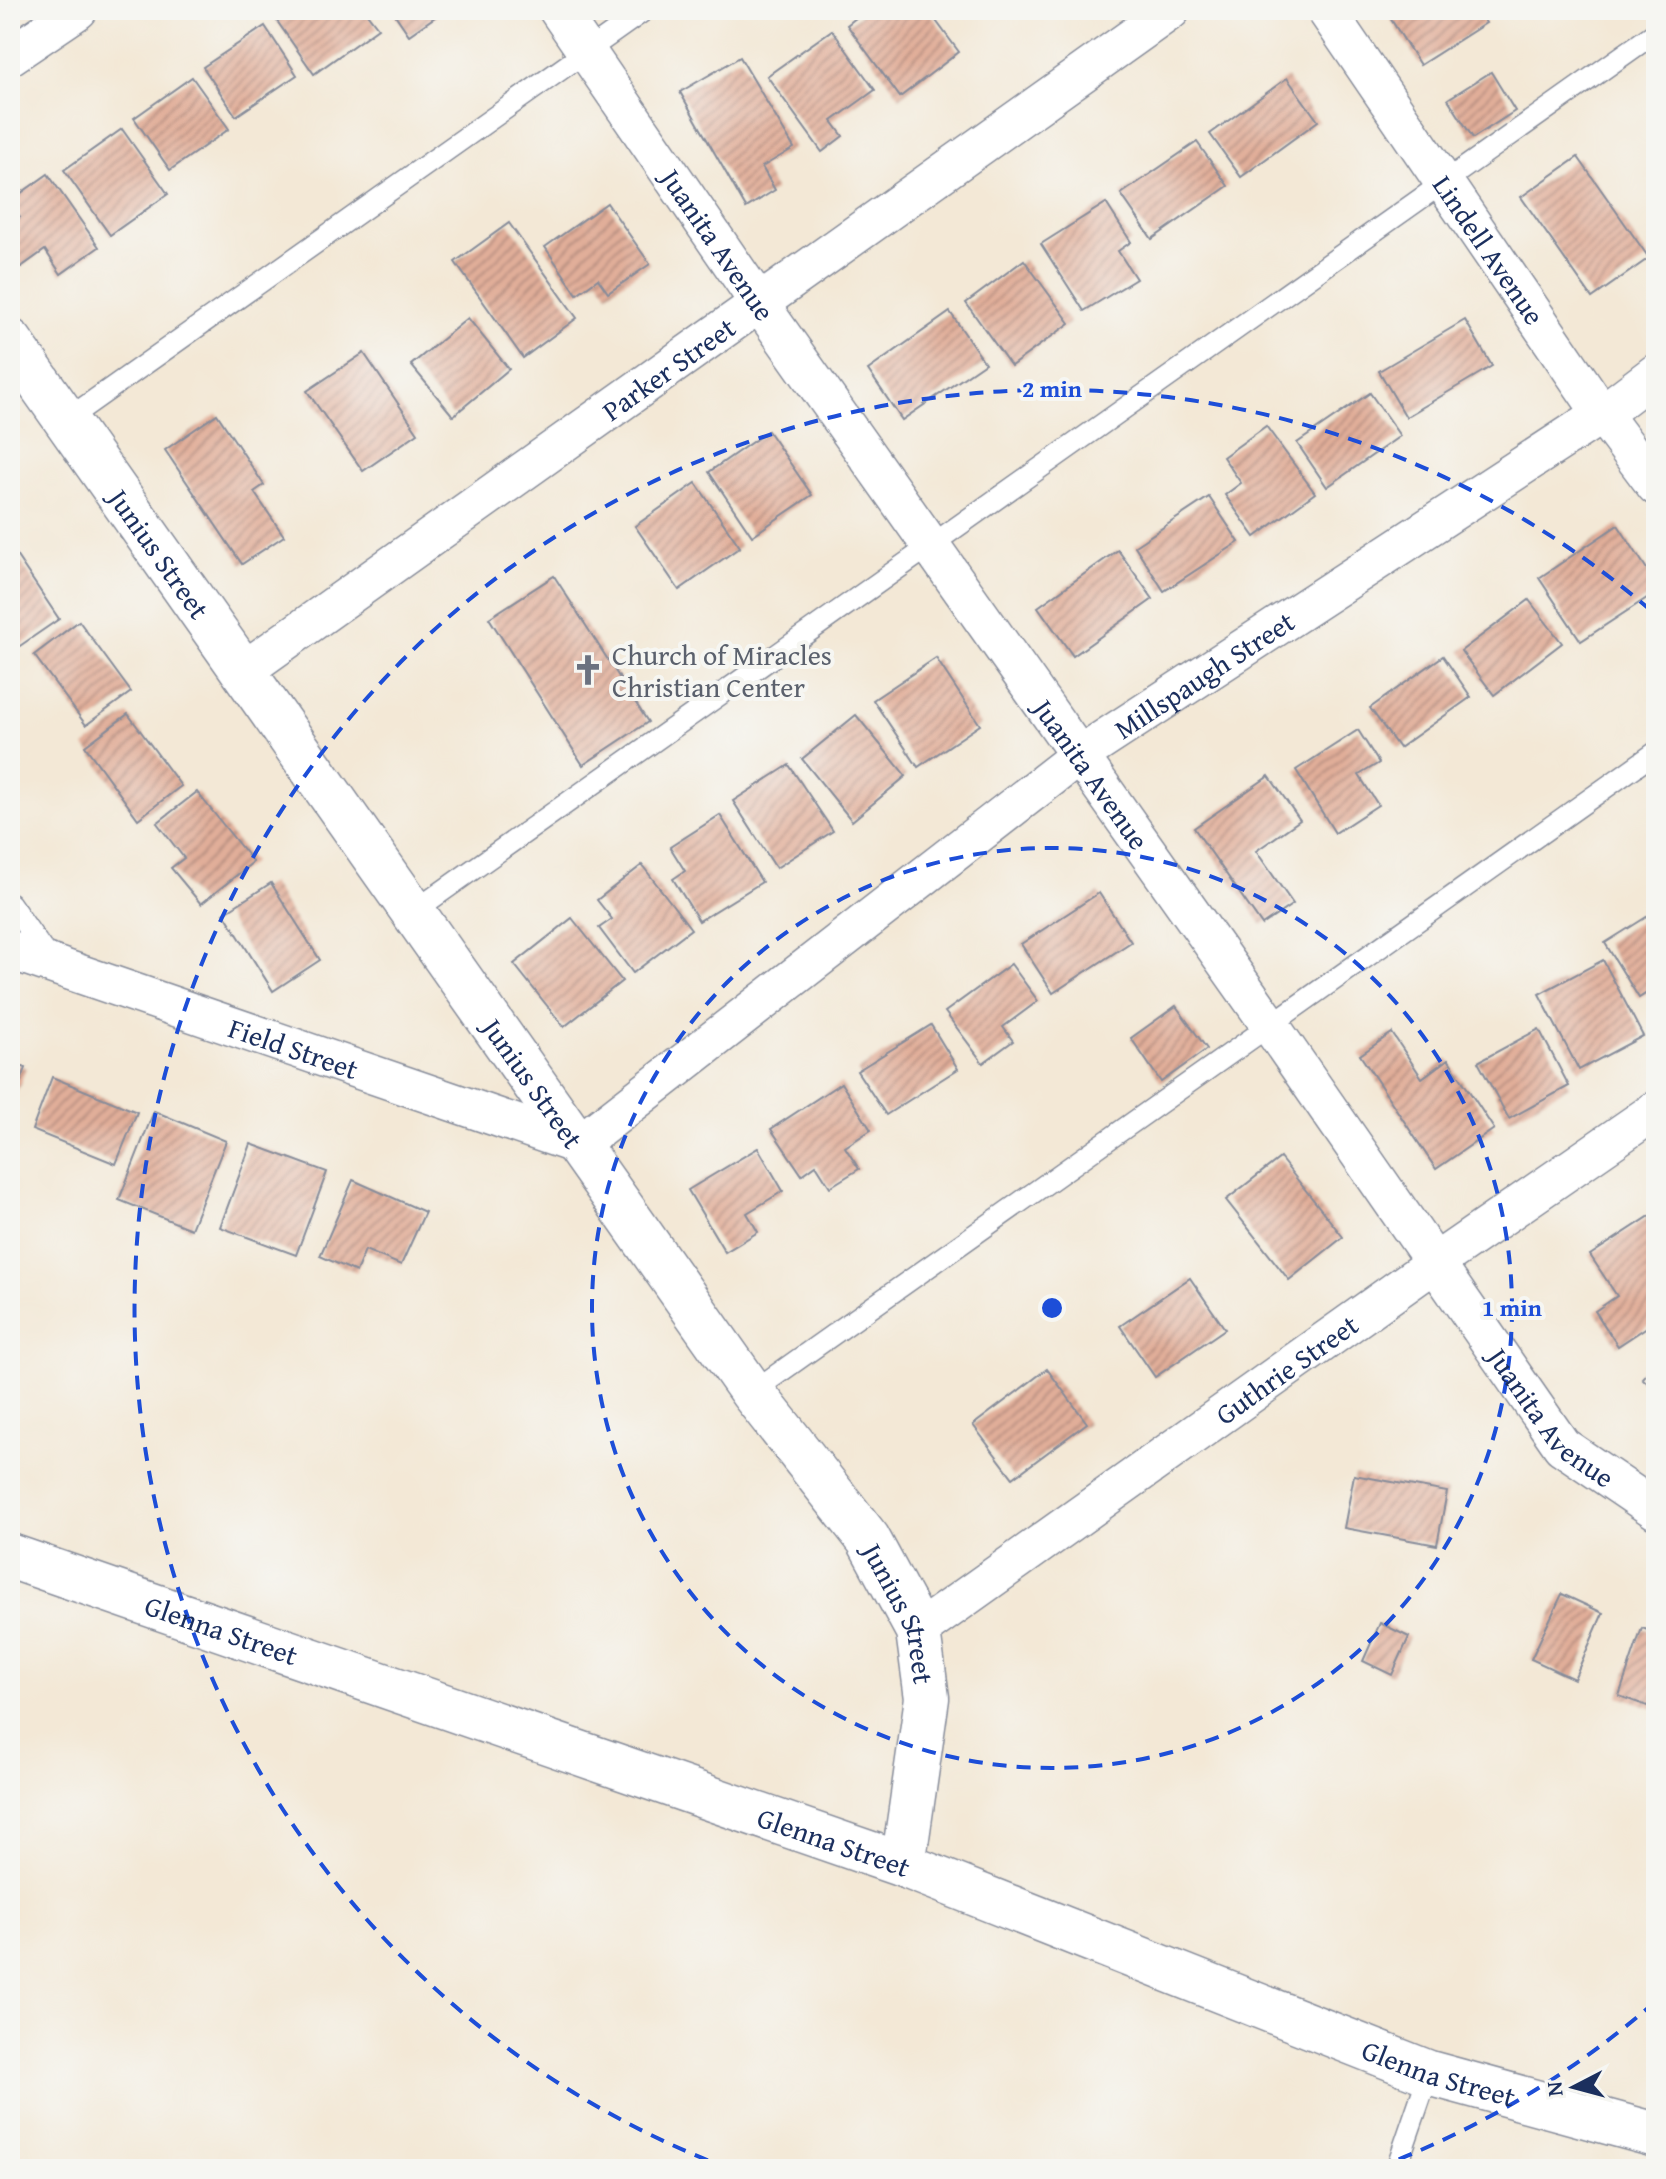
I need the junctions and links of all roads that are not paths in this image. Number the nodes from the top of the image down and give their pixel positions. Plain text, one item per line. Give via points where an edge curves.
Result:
1 (78, 10) edge
2 (558, 10) edge
3 (645, 10) edge
4 (1171, 10) edge
5 (1326, 10) edge
6 (1656, 32) edge
7 (586, 51) junction
8 (10, 56) edge
9 (1443, 183) junction
10 (759, 303) junction
11 (10, 341) edge
12 (1656, 373) edge
13 (1602, 414) junction
14 (66, 420) junction
15 (1656, 486) edge
16 (932, 546) junction
17 (243, 671) junction
18 (1656, 752) edge
19 (1080, 755) junction
20 (10, 903) edge
21 (413, 912) junction
22 (10, 950) edge
23 (52, 962) junction
24 (1270, 1025) junction
25 (1656, 1110) edge
26 (578, 1145) junction
27 (1436, 1262) junction
28 (752, 1392) junction
29 (1656, 1510) edge
30 (10, 1556) edge
31 (918, 1631) junction
32 (903, 1865) junction
33 (1429, 2073) junction
34 (1656, 2135) edge
35 (1396, 2169) edge

1 - 8 street
2 - 7 street, Juanita Avenue
3 - 7 lane
4 - 10 street, Parker Street
5 - 9 street, Lindell Avenue
6 - 9 lane
7 - 10 street, Juanita Avenue
7 - 14 lane
9 - 13 street, Lindell Avenue
9 - 16 lane
10 - 16 street, Juanita Avenue
10 - 17 street, Parker Street
11 - 14 street, Junius Street
12 - 13 street, Millspaugh Street
13 - 15 street, Lindell Avenue
13 - 19 street, Millspaugh Street
14 - 17 street, Junius Street
16 - 19 street, Juanita Avenue
16 - 21 lane
17 - 21 street, Junius Street
18 - 24 lane
19 - 24 street, Juanita Avenue
19 - 26 street, Millspaugh Street
20 - 23 lane
21 - 26 street, Junius Street
22 - 23 street, Field Street
23 - 26 street, Field Street
24 - 27 street, Juanita Avenue
24 - 28 lane
25 - 27 street, Guthrie Street
26 - 28 street, Junius Street
27 - 29 street, Juanita Avenue via 1562,1446
27 - 31 street, Guthrie Street
28 - 31 street, Junius Street via 868,1539
30 - 32 street, Glenna Street
31 - 32 street, Junius Street via 927,1698
32 - 33 street, Glenna Street
33 - 34 street, Glenna Street
33 - 35 lane

